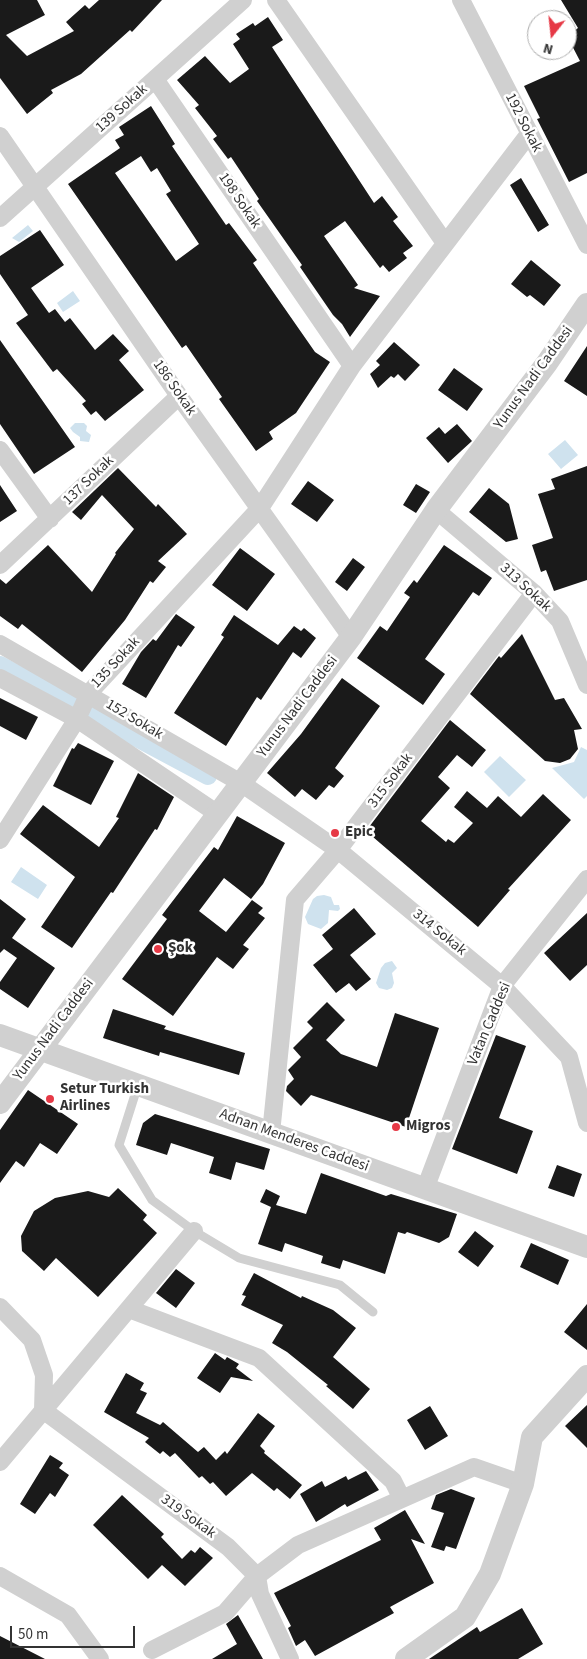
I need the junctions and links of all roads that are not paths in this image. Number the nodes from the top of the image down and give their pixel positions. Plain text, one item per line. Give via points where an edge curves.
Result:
1 (243, 0) edge
2 (276, 0) edge
3 (461, 0) edge
4 (155, 79) junction
5 (529, 134) junction
6 (0, 136) edge
7 (36, 187) junction
8 (0, 218) edge
9 (445, 243) junction
10 (587, 245) edge
11 (587, 304) edge
12 (352, 366) junction
13 (178, 396) junction
14 (0, 450) edge
15 (260, 508) junction
16 (436, 510) junction
17 (50, 519) junction
18 (0, 565) edge
19 (534, 593) junction
20 (351, 637) junction
21 (0, 644) edge
22 (0, 678) edge
23 (587, 685) edge
24 (82, 707) junction
25 (241, 783) junction
26 (218, 814) junction
27 (0, 840) edge
28 (338, 850) junction
29 (587, 879) edge
30 (502, 986) junction
31 (0, 1035) edge
32 (39, 1049) junction
33 (138, 1084) junction
34 (0, 1103) edge
35 (587, 1123) edge
36 (271, 1133) junction
37 (425, 1188) junction
38 (194, 1231) junction
39 (587, 1247) edge
40 (0, 1307) edge
41 (129, 1309) junction
42 (373, 1312) dead end
43 (587, 1376) edge
44 (43, 1410) junction
45 (0, 1462) edge
46 (523, 1484) junction
47 (402, 1499) junction
48 (0, 1576) edge
49 (257, 1576) junction
50 (152, 1650) dead end
51 (100, 1659) edge
52 (290, 1659) edge
53 (406, 1659) edge

1 - 4 street, 139 Sokak
2 - 9 street
3 - 5 street, 192 Sokak
4 - 7 street, 139 Sokak
4 - 12 street, 198 Sokak
5 - 9 street, 135 Sokak
5 - 10 street, 192 Sokak
6 - 7 street, 186 Sokak
7 - 8 street, 139 Sokak
7 - 13 street, 186 Sokak
9 - 12 street, 135 Sokak
11 - 16 street, Yunus Nadi Caddesi via 547,363
12 - 15 street, 135 Sokak
13 - 15 street, 186 Sokak
13 - 17 street, 137 Sokak
14 - 17 street
15 - 20 street, 186 Sokak
15 - 24 street, 135 Sokak
16 - 19 street, 313 Sokak
16 - 20 street, Yunus Nadi Caddesi
17 - 18 street, 137 Sokak
19 - 23 street, 313 Sokak via 560,621
19 - 28 street, 315 Sokak
20 - 25 street, Yunus Nadi Caddesi
21 - 24 street, 152 Sokak
22 - 24 street, 152 Sokak
24 - 25 street, 152 Sokak
24 - 26 street, 152 Sokak
24 - 27 street, 135 Sokak
25 - 26 street, Yunus Nadi Caddesi
25 - 28 street, 314 Sokak
26 - 32 street, Yunus Nadi Caddesi
28 - 30 street, 314 Sokak
28 - 36 street, 315 Sokak via 295,900
29 - 30 street, Vatan Caddesi
30 - 35 street, 314 Sokak via 569,1057
30 - 37 street, Vatan Caddesi
31 - 32 street, Adnan Menderes Caddesi
32 - 33 street, Adnan Menderes Caddesi
32 - 34 street, Yunus Nadi Caddesi
33 - 36 street, Adnan Menderes Caddesi
33 - 38 lane via 119,1145 152,1200
36 - 37 street, Adnan Menderes Caddesi
37 - 39 street, Adnan Menderes Caddesi
38 - 41 street
38 - 42 lane via 239,1258 340,1285
40 - 44 street via 32,1340 44,1375
41 - 44 street
41 - 47 street via 259,1358 394,1481
43 - 46 street via 532,1437
44 - 45 street
44 - 49 street, 319 Sokak via 228,1547
46 - 47 street via 474,1467
46 - 53 street via 490,1574 466,1617
47 - 49 street via 298,1545
48 - 51 street via 68,1614
49 - 50 street via 226,1613
49 - 52 street via 260,1594

